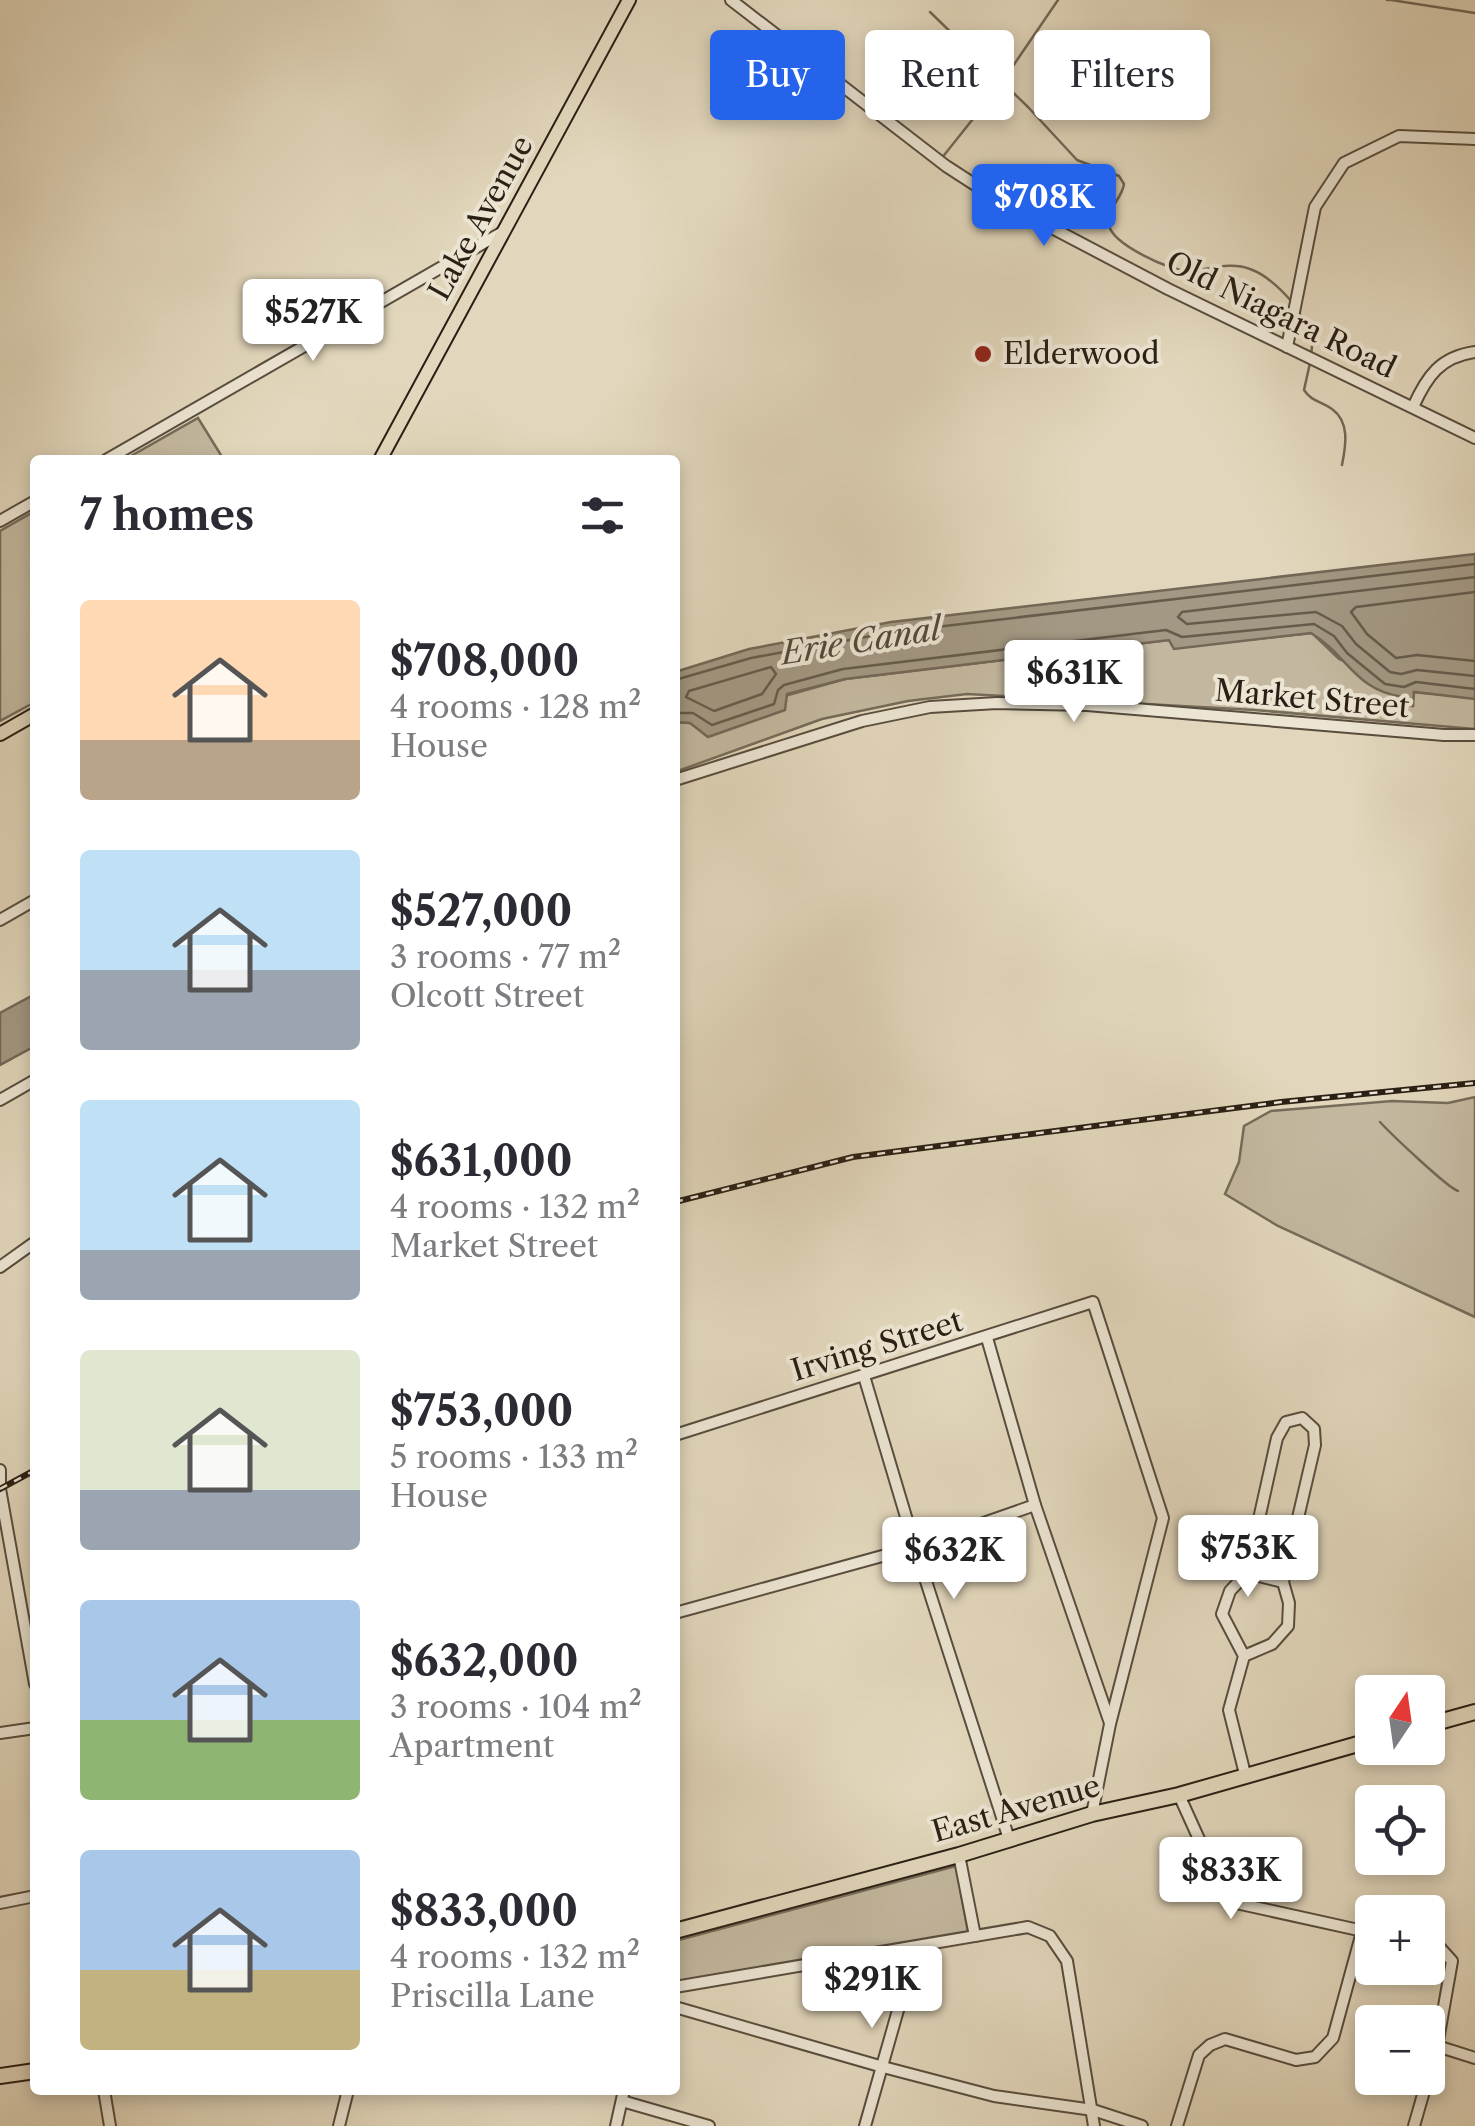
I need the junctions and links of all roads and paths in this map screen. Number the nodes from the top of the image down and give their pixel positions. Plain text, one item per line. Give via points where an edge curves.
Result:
1 (629, 0) edge
2 (731, 0) edge
3 (1475, 138) edge
4 (501, 233) junction
5 (1287, 346) junction
6 (1475, 352) edge
7 (1413, 407) junction
8 (1475, 438) edge
9 (115, 455) edge
10 (383, 455) edge
11 (30, 504) edge
12 (0, 521) edge
13 (30, 717) edge
14 (0, 734) edge
15 (1475, 735) edge
16 (680, 778) edge
17 (30, 903) edge
18 (0, 920) edge
19 (30, 1083) edge
20 (0, 1100) edge
21 (30, 1246) edge
22 (0, 1267) edge
23 (987, 1338) junction
24 (864, 1376) junction
25 (680, 1433) edge
26 (0, 1470) edge
27 (1035, 1505) junction
28 (915, 1547) junction
29 (1246, 1573) junction
30 (1283, 1582) junction
31 (680, 1613) edge
32 (30, 1617) edge
33 (1244, 1656) junction
34 (1475, 1712) edge
35 (1445, 1720) edge
36 (1110, 1724) junction
37 (30, 1729) edge
38 (0, 1734) edge
39 (1355, 1745) edge
40 (1245, 1774) junction
41 (1178, 1794) junction
42 (1092, 1814) junction
43 (1009, 1839) junction
44 (959, 1855) junction
45 (30, 1897) edge
46 (0, 1903) edge
47 (680, 1929) edge
48 (1355, 1930) edge
49 (974, 1936) junction
50 (916, 1947) junction
51 (1445, 1954) edge
52 (1355, 1971) edge
53 (680, 1986) edge
54 (1444, 2005) edge
55 (680, 2008) edge
56 (1445, 2049) edge
57 (1475, 2058) edge
58 (882, 2067) junction
59 (30, 2071) edge
60 (0, 2076) edge
61 (105, 2095) edge
62 (347, 2095) edge
63 (1423, 2095) edge
64 (623, 2096) edge
65 (1093, 2110) junction
66 (110, 2126) edge
67 (339, 2126) edge
68 (616, 2126) edge
69 (708, 2126) edge
70 (865, 2126) edge
71 (1094, 2126) edge
72 (1142, 2126) edge
73 (1177, 2126) edge
74 (1414, 2126) edge

1 - 4 main road, Lake Avenue
2 - 5 street, Old Niagara Road via 987,193
3 - 5 street via 1399,136 1344,162 1315,207
4 - 9 street
4 - 10 main road, Lake Avenue
5 - 7 street, Old Niagara Road
6 - 7 street via 1441,363
7 - 8 street, Old Niagara Road
11 - 12 street
13 - 14 main road
15 - 16 street, Market Street via 997,703 862,721
17 - 18 street
19 - 20 street
21 - 22 street
23 - 24 street, Irving Street
23 - 27 street
23 - 36 street, Irving Street via 1094,1302 1163,1518
24 - 25 street, Irving Street
24 - 28 street
26 - 32 street
27 - 28 street
27 - 36 street
28 - 31 street
28 - 43 street
29 - 30 street
29 - 30 street via 1277,1438 1286,1422 1302,1418 1314,1429 1315,1445
29 - 33 street via 1222,1614
30 - 33 street via 1288,1626 1272,1644
33 - 40 street via 1229,1710
34 - 35 highway
36 - 42 street
37 - 38 street
39 - 40 highway, East Avenue
40 - 41 highway, East Avenue
41 - 42 highway, East Avenue
41 - 48 street via 1228,1901
42 - 43 highway, East Avenue
43 - 44 highway, East Avenue
44 - 47 highway, East Avenue
44 - 49 street
45 - 46 street
49 - 50 street
49 - 65 street via 1028,1927 1050,1936 1067,1961
50 - 53 street
50 - 58 street
51 - 54 street via 1452,1962
52 - 73 street via 1334,2038 1316,2057 1296,2060 1224,2039 1210,2045 1199,2055
55 - 58 street
56 - 57 street
58 - 65 street via 994,2096
58 - 70 street
59 - 60 highway
61 - 66 street
62 - 67 street
63 - 74 street
64 - 68 street
64 - 69 street
65 - 71 street
65 - 72 street

